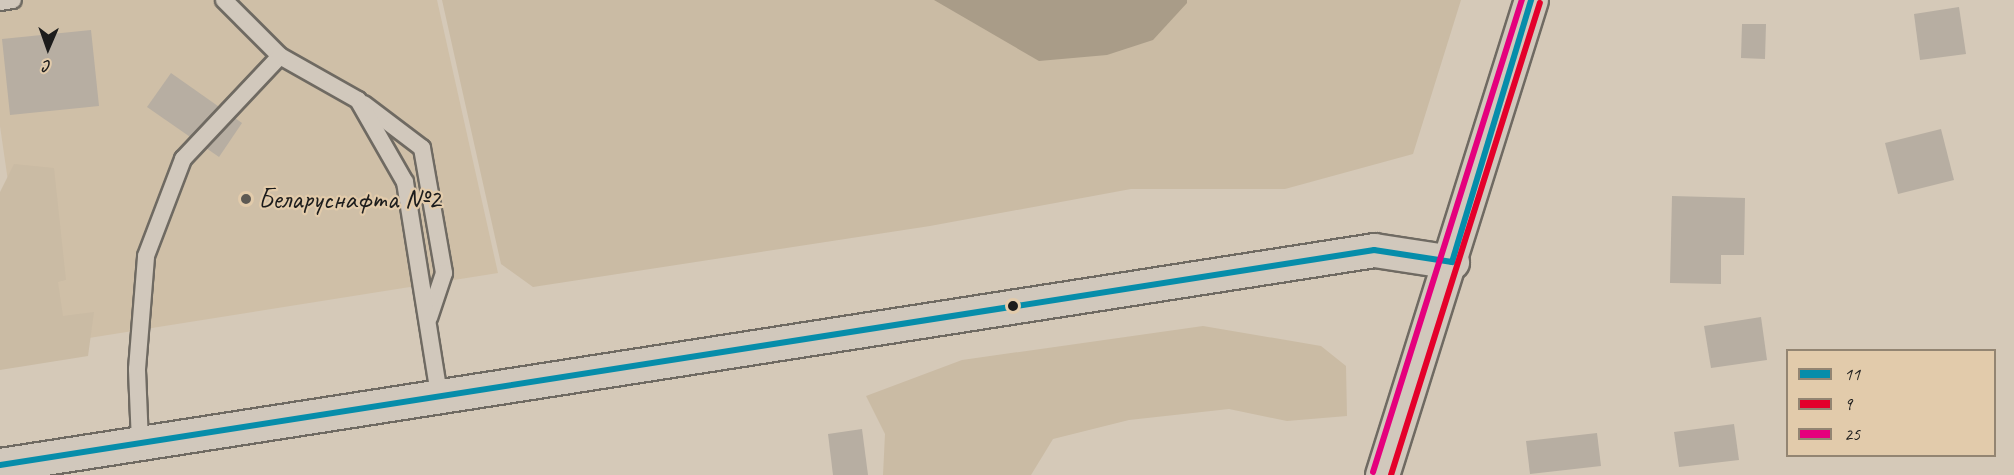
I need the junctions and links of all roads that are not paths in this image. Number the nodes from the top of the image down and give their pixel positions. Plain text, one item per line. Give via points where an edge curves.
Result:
1 (13, 0) edge
2 (224, 0) edge
3 (1531, 0) edge
4 (0, 2) edge
5 (280, 56) junction
6 (358, 99) junction
7 (1452, 262) junction
8 (427, 322) junction
9 (439, 394) junction
10 (141, 442) junction
11 (0, 465) edge
12 (1382, 475) edge

1 - 4 lane
2 - 5 lane
3 - 7 main road
5 - 6 lane
5 - 10 lane via 183,159 146,256 137,369
6 - 8 lane via 405,182
6 - 8 lane via 422,148 444,273
7 - 9 main road via 1374,250
7 - 12 main road via 1406,390
8 - 9 lane
9 - 10 main road
10 - 11 main road

